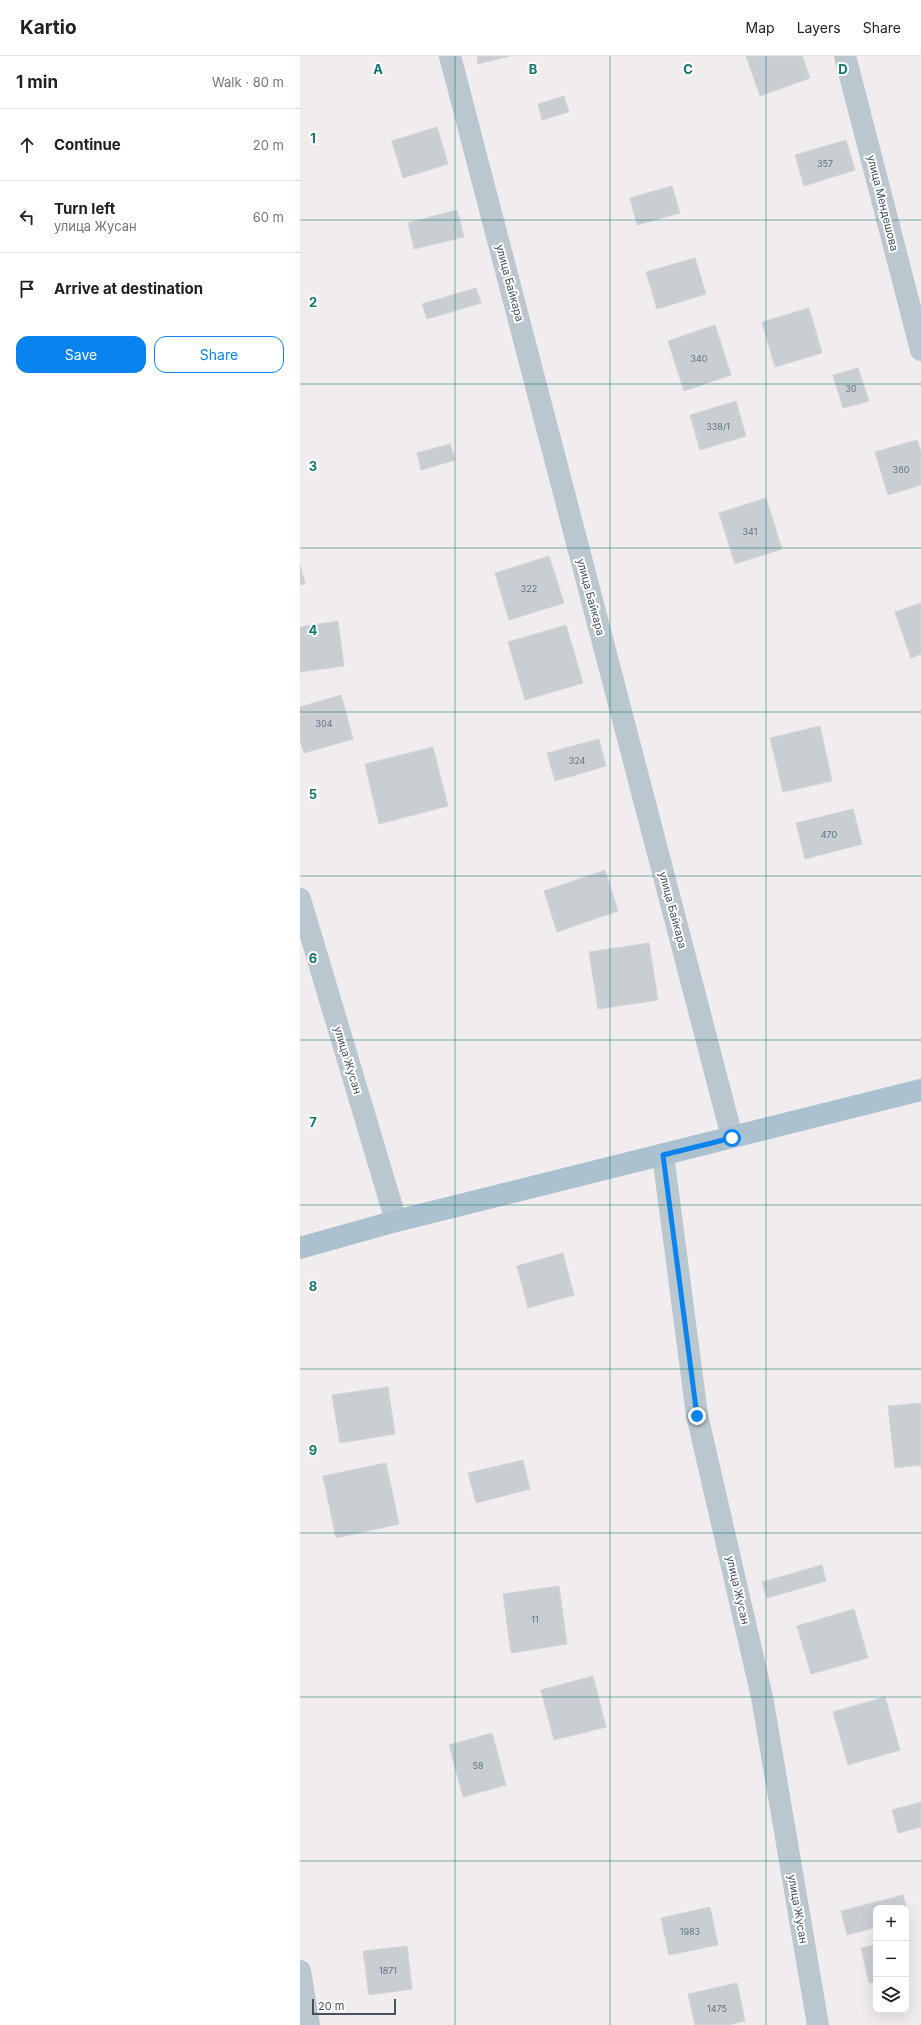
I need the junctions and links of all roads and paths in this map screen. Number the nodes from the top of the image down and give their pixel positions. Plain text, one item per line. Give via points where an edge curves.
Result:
1 (450, 56) edge
2 (845, 56) edge
3 (921, 350) edge
4 (300, 899) edge
5 (921, 1090) edge
6 (732, 1138) junction
7 (663, 1155) junction
8 (396, 1221) junction
9 (300, 1248) edge
10 (300, 1971) edge
11 (309, 2025) edge
12 (818, 2025) edge

1 - 6 street, улица Байкара
2 - 3 street, улица Мендешова
4 - 8 street, улица Жусан
5 - 6 main road
6 - 7 main road
7 - 8 main road
7 - 12 street, улица Жусан via 697,1416 762,1697
8 - 9 main road
10 - 11 street

